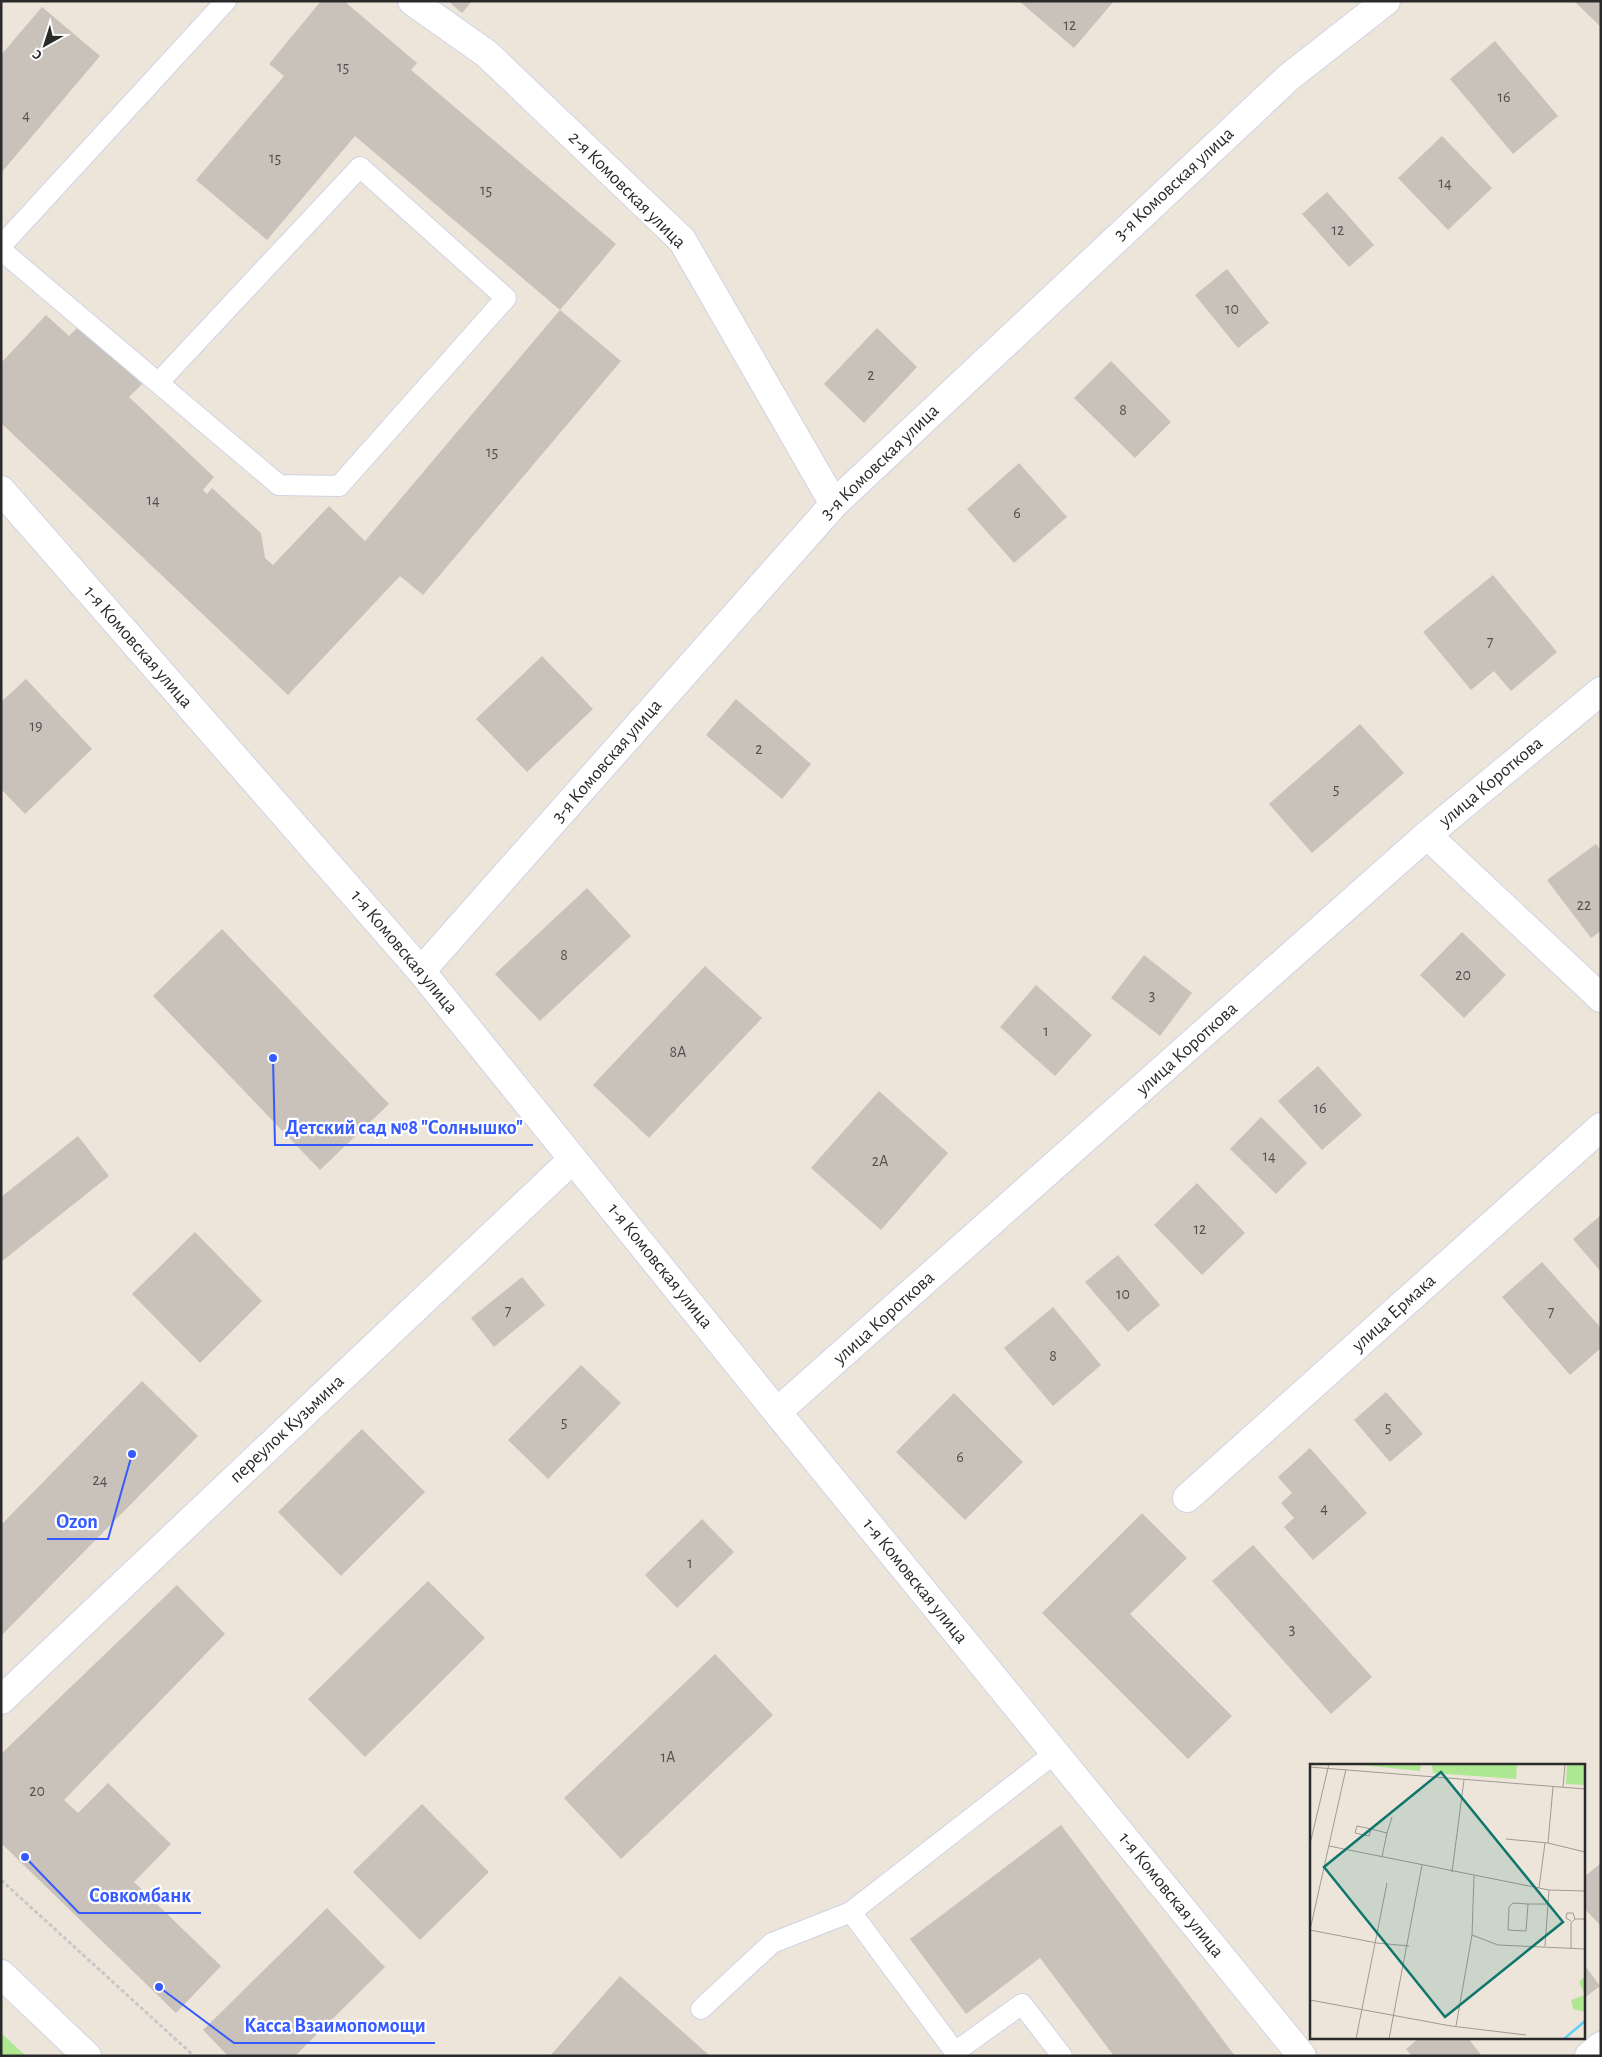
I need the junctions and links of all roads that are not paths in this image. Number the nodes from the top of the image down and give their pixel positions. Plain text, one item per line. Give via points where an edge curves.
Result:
1 (226, 1) edge
2 (412, 1) edge
3 (1386, 1) edge
4 (1, 246) edge
5 (1, 250) edge
6 (158, 383) junction
7 (1, 490) edge
8 (834, 504) junction
9 (1601, 691) edge
10 (1427, 835) junction
11 (421, 971) junction
12 (1601, 998) edge
13 (1601, 1127) edge
14 (573, 1159) junction
15 (777, 1412) junction
16 (1187, 1498) dead end
17 (1, 1700) edge
18 (1055, 1753) junction
19 (852, 1912) junction
20 (1, 1974) edge
21 (701, 2009) dead end
22 (1601, 2046) edge
23 (957, 2054) edge
24 (88, 2056) edge
25 (1062, 2056) edge
26 (1302, 2056) edge
27 (1589, 2056) edge

1 - 4 lane
2 - 8 street, 2-я Комовская улица via 487,54 682,240
3 - 8 street, 3-я Комовская улица via 1289,77
5 - 6 lane
6 - 6 lane via 280,485 339,486 506,298 360,167
7 - 11 street, 1-я Комовская улица
8 - 11 street, 3-я Комовская улица
9 - 10 street, улица Короткова
10 - 12 street
10 - 15 street, улица Короткова
11 - 14 street, 1-я Комовская улица
13 - 16 street, улица Ермака
14 - 15 street, 1-я Комовская улица
14 - 17 street, переулок Кузьмина
15 - 18 street, 1-я Комовская улица
18 - 19 lane
18 - 26 street, 1-я Комовская улица
19 - 21 lane via 772,1943
19 - 23 lane
20 - 24 street
22 - 27 street
23 - 25 lane via 1022,2004

